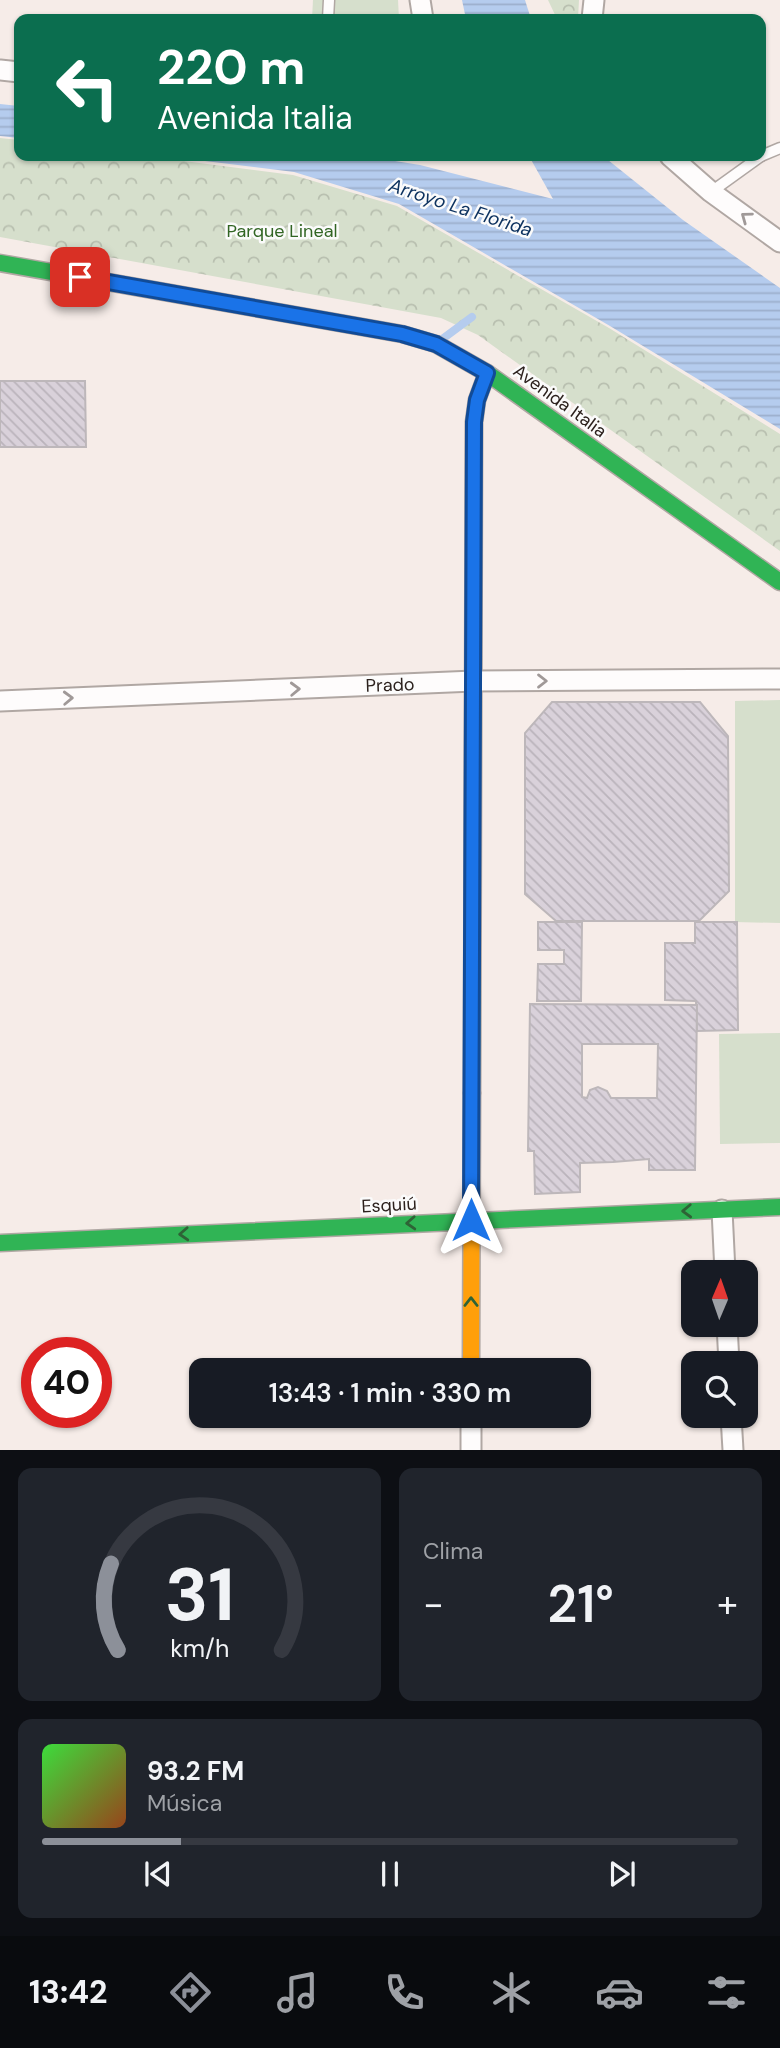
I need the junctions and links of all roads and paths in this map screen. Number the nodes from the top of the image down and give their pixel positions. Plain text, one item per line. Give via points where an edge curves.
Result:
1 (676, 161) edge
2 (754, 161) edge
3 (711, 192) junction
4 (780, 242) edge
5 (0, 263) edge
6 (487, 373) junction
7 (780, 582) edge
8 (780, 679) edge
9 (474, 681) junction
10 (0, 701) edge
11 (780, 1207) edge
12 (722, 1210) junction
13 (471, 1220) junction
14 (0, 1243) edge
15 (724, 1260) edge
16 (471, 1358) edge
17 (471, 1428) edge
18 (732, 1428) edge
19 (471, 1450) edge
20 (733, 1450) edge

1 - 3 street
2 - 3 lane
4 -> 3 street
5 - 6 street, Avenida Italia via 402,334 436,344
6 - 7 street, Avenida Italia
6 - 9 street via 474,422
9 -> 8 street, Prado
10 -> 9 street, Prado
9 - 13 street
11 - 12 street, Esquiú
12 -> 13 street, Esquiú
12 - 15 street
13 -> 14 street, Esquiú
16 -> 13 street
17 - 19 street
18 - 20 street

